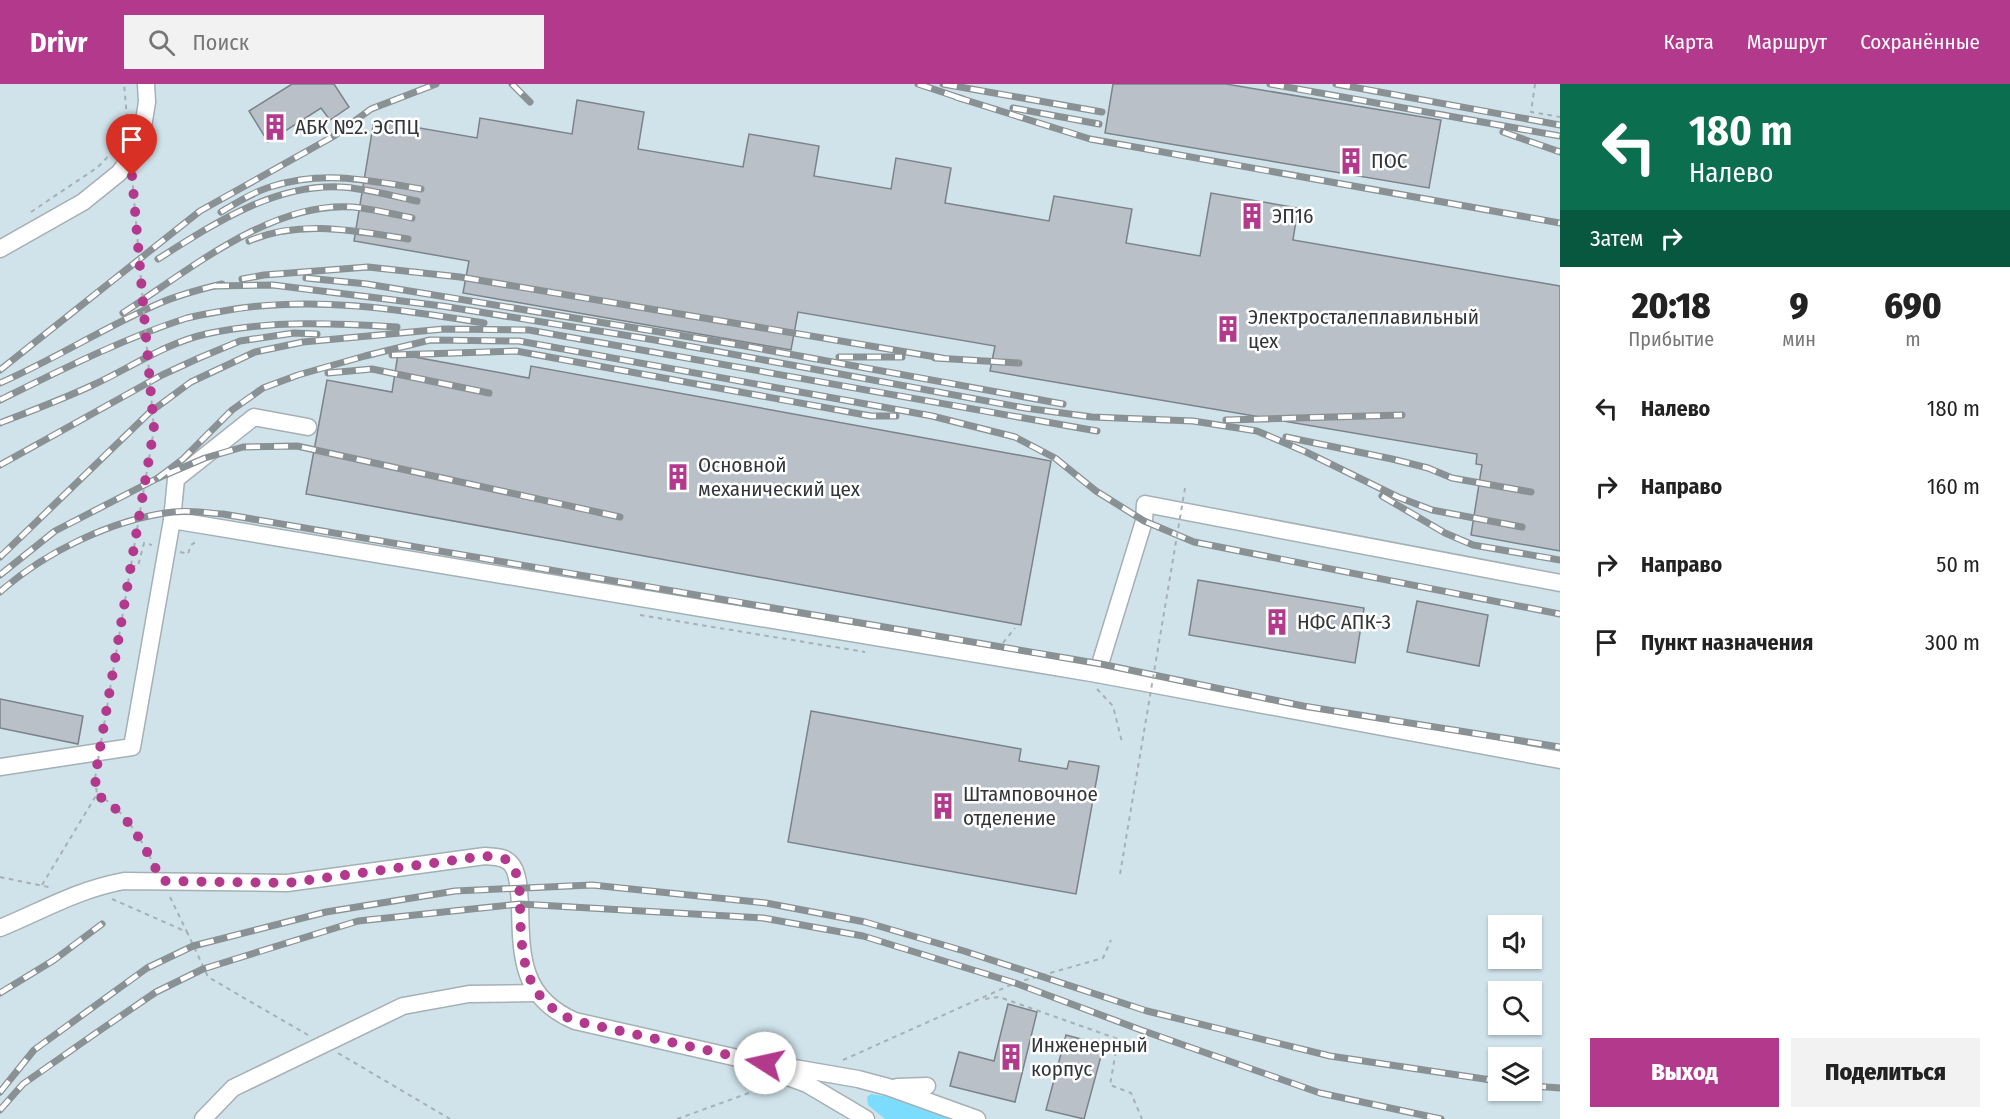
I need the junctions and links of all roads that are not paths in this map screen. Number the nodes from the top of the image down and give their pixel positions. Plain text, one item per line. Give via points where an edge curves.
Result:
1 (146, 84) edge
2 (0, 249) edge
3 (308, 427) dead end
4 (172, 520) junction
5 (1560, 583) edge
6 (1096, 681) junction
7 (1560, 760) edge
8 (0, 766) edge
9 (0, 928) edge
10 (536, 993) junction
11 (742, 1059) junction
12 (858, 1079) junction
13 (927, 1086) dead end
14 (888, 1088) junction
15 (846, 1107) junction
16 (203, 1119) edge
17 (866, 1119) edge
18 (977, 1119) edge

1 - 2 lane via 140,145 119,173 83,202
3 - 4 lane via 254,417 176,479
4 - 6 lane
4 - 8 lane via 132,747
5 - 6 lane via 1145,504 1144,521
6 - 7 lane
9 - 10 lane via 72,895 124,881 287,883 501,857 511,864 520,888 522,953
10 - 11 lane via 556,1013 575,1021
10 - 16 lane via 469,994 403,1006 233,1088
11 - 12 lane
11 - 15 lane via 807,1084
12 - 14 lane
12 - 15 lane via 847,1096
13 - 14 lane
14 - 18 lane
15 - 17 lane

